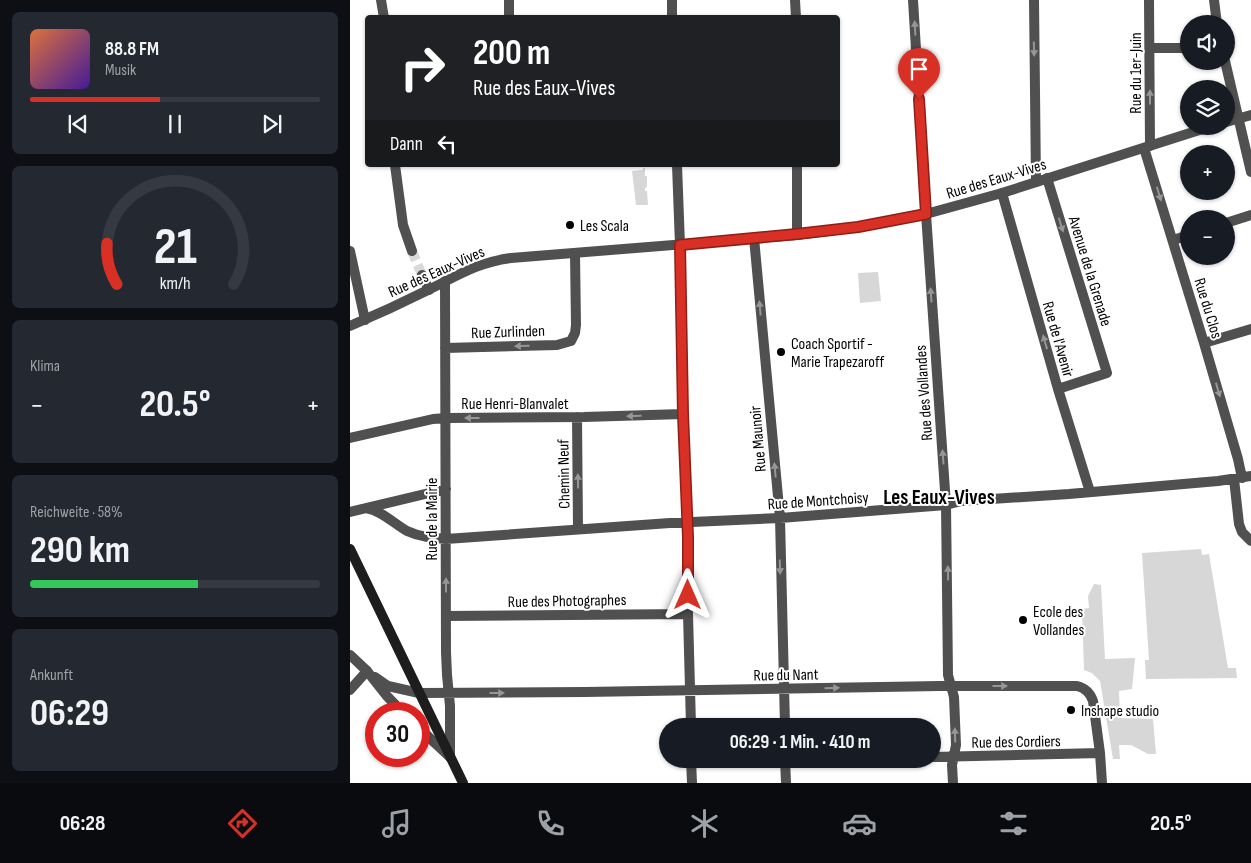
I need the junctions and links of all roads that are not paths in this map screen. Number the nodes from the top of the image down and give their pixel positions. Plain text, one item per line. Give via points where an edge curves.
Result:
1 (381, 0) edge
2 (509, 0) edge
3 (672, 0) edge
4 (795, 0) edge
5 (913, 0) edge
6 (1034, 0) edge
7 (1149, 0) edge
8 (1214, 0) edge
9 (384, 15) edge
10 (509, 15) edge
11 (672, 15) edge
12 (796, 15) edge
13 (1216, 15) edge
14 (1150, 48) junction
15 (1180, 48) edge
16 (1227, 70) edge
17 (1251, 115) edge
18 (1239, 118) junction
19 (1235, 119) edge
20 (1184, 135) edge
21 (1147, 147) junction
22 (395, 167) edge
23 (677, 167) edge
24 (797, 167) edge
25 (1251, 172) edge
26 (1047, 178) junction
27 (1036, 182) junction
28 (1002, 193) junction
29 (926, 214) junction
30 (1251, 215) edge
31 (1235, 220) edge
32 (797, 234) junction
33 (754, 238) junction
34 (1180, 238) edge
35 (1173, 240) junction
36 (680, 245) junction
37 (350, 251) edge
38 (412, 251) tunnel mouth
39 (575, 254) junction
40 (422, 275) tunnel mouth
41 (445, 281) junction
42 (429, 290) junction
43 (365, 320) junction
44 (350, 326) edge
45 (1251, 329) edge
46 (1204, 343) junction
47 (445, 348) junction
48 (1058, 389) junction
49 (683, 414) junction
50 (577, 417) junction
51 (446, 418) junction
52 (350, 438) edge
53 (1242, 478) edge
54 (446, 489) junction
55 (1090, 492) junction
56 (946, 506) junction
57 (366, 508) junction
58 (350, 512) edge
59 (780, 518) junction
60 (688, 523) junction
61 (578, 529) junction
62 (1250, 538) edge
63 (446, 539) junction
64 (350, 549) edge
65 (688, 614) junction
66 (446, 616) junction
67 (350, 655) edge
68 (366, 671) junction
69 (952, 687) junction
70 (784, 689) junction
71 (350, 690) edge
72 (691, 690) junction
73 (419, 693) junction
74 (448, 693) junction
75 (393, 702) edge
76 (691, 718) edge
77 (785, 718) edge
78 (430, 738) edge
79 (1100, 754) junction
80 (450, 757) junction
81 (954, 757) junction
82 (941, 758) edge
83 (691, 768) edge
84 (786, 768) edge
85 (457, 772) junction
86 (463, 783) edge
87 (469, 783) edge
88 (692, 783) edge
89 (786, 783) edge
90 (952, 783) edge
91 (1102, 783) edge

1 - 9 street
2 - 10 street
3 - 11 street
4 - 12 street
29 -> 5 street, Rue des Vollandes
6 -> 27 street
7 - 14 street, Rue du 1er-Juin
8 - 13 street
14 - 15 street
21 -> 14 street, Rue du 1er-Juin
16 - 18 street
17 - 18 street
18 - 19 street
18 - 25 street
20 - 21 street, Rue des Eaux-Vives
21 - 26 street, Rue des Eaux-Vives
21 -> 35 street, Rue du Clos
22 - 38 street via 403,225
23 - 36 street
24 - 32 street
26 - 27 street, Rue des Eaux-Vives
26 -> 48 street, Avenue de la Grenade via 1107,373
27 - 28 street, Rue des Eaux-Vives
28 - 29 street, Rue des Eaux-Vives
48 -> 28 street, Rue de l'Avenir
29 - 32 street, Rue des Eaux-Vives
56 -> 29 street, Rue des Vollandes
30 - 31 street
32 - 33 street, Rue des Eaux-Vives
33 - 36 street, Rue des Eaux-Vives
59 -> 33 street, Rue Maunoir
34 - 35 street
35 - 46 street, Rue du Clos
36 - 39 street, Rue des Eaux-Vives
36 - 49 street
37 - 43 street
39 - 41 street, Rue des Eaux-Vives via 493,261
39 -> 47 street, Rue Zurlinden via 576,325 570,341 557,345
40 - 42 street
41 - 42 street, Rue des Eaux-Vives
41 - 47 street, Rue de la Mairie
42 - 43 street, Rue des Eaux-Vives
43 - 44 street, Rue des Eaux-Vives
45 - 46 street
46 -> 53 street, Rue du Clos
47 - 51 street, Rue de la Mairie
48 - 55 street, Rue de l'Avenir
49 -> 50 street, Rue Henri-Blanvalet
49 - 60 street
50 -> 51 street, Rue Henri-Blanvalet
61 -> 50 street, Chemin Neuf
51 - 52 street, Rue Henri-Blanvalet
51 - 54 street, Rue de la Mairie
53 - 55 street, Rue de Montchoisy
53 - 62 street, Rue du Clos via 1239,524 1242,532
54 - 57 street
54 - 63 street, Rue de la Mairie
55 - 56 street, Rue de Montchoisy via 961,501
56 - 59 street, Rue de Montchoisy
69 -> 56 street, Rue des Vollandes via 948,675
57 - 58 street
57 - 63 street, Rue de Montchoisy via 379,512 414,534
59 - 60 street, Rue de Montchoisy
59 -> 70 street, Rue Maunoir
60 - 61 street, Rue de Montchoisy
60 - 65 street
61 - 63 street, Rue de Montchoisy
66 -> 63 street, Rue de la Mairie
64 - 73 main road
65 - 66 street, Rue des Photographes
65 - 72 street
66 - 74 street, Rue de la Mairie
67 - 68 street
68 - 71 street
68 - 73 street, Rue du Nant via 388,686
68 - 75 street
70 -> 69 street, Rue du Nant
69 -> 79 street, Rue du Nant via 1082,687 1093,701
81 -> 69 street, Rue des Vollandes
70 - 72 street, Rue du Nant
70 - 77 street, Rue Maunoir
74 -> 72 street, Rue du Nant
72 - 76 street
73 - 74 street, Rue du Nant
73 - 80 main road
74 - 80 street, Rue de la Mairie
78 - 80 street
79 - 81 street, Rue des Cordiers
79 - 91 street
80 - 85 main road
81 - 82 street, Rue des Cordiers
81 - 90 street, Rue des Vollandes
83 - 88 street
84 - 89 street
85 - 86 main road
85 - 87 main road

